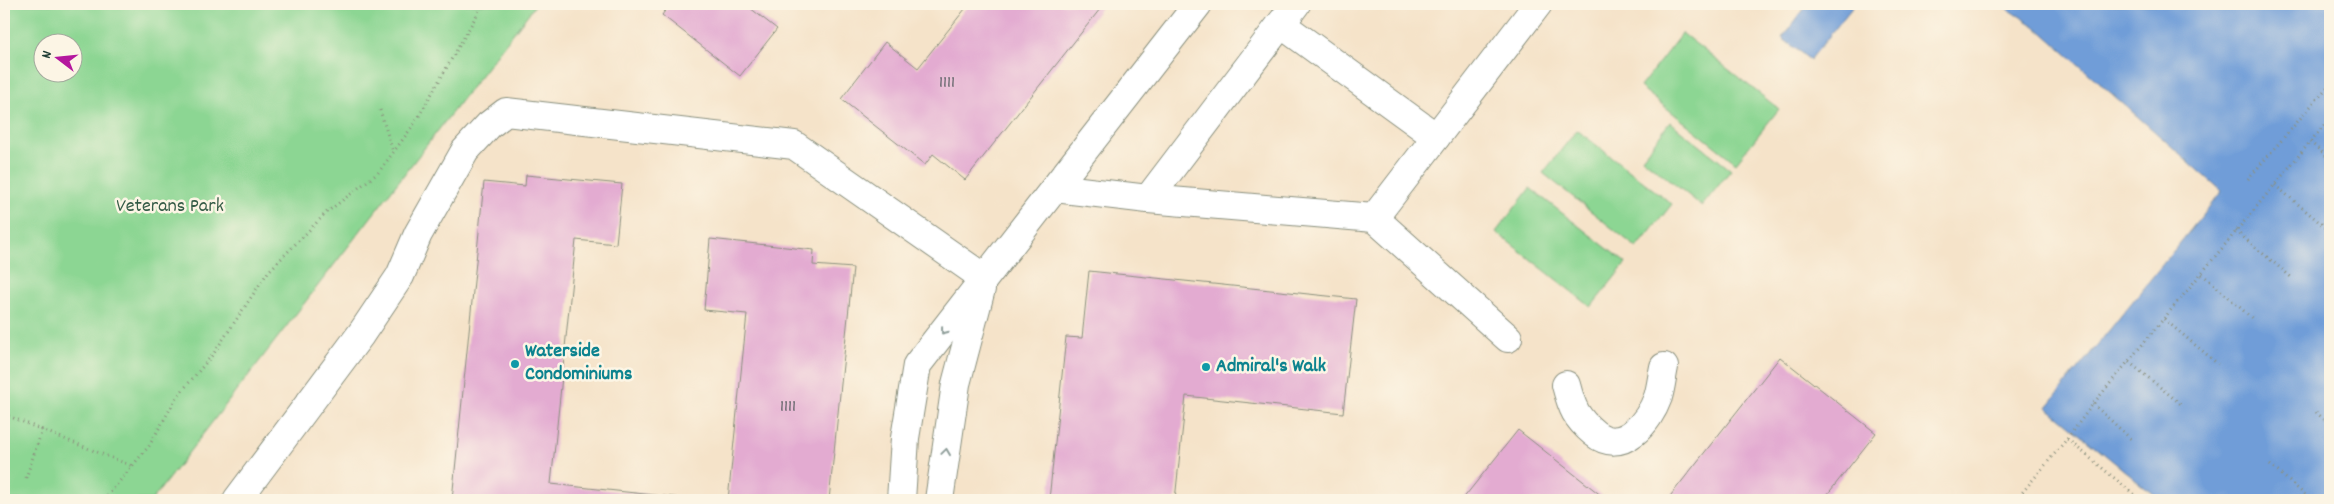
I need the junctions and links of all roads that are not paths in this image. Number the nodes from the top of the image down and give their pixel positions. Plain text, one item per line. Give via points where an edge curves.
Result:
1 (1198, 4) edge
2 (1538, 4) edge
3 (1289, 14) edge
4 (1436, 137) junction
5 (1055, 188) junction
6 (1148, 199) junction
7 (1374, 218) junction
8 (984, 278) junction
9 (1508, 338) dead end
10 (1664, 366) dead end
11 (1566, 385) dead end
12 (237, 500) edge
13 (901, 500) edge
14 (939, 500) edge

1 - 5 lane
2 - 4 lane
3 - 4 lane
3 - 6 lane
4 - 7 lane
5 - 6 lane
5 - 8 lane
6 - 7 lane
7 - 9 lane
8 - 12 lane via 794,145 506,112 465,151 418,234 400,276 361,334
8 -> 13 lane via 917,365 905,438
14 -> 8 lane via 956,384
10 - 11 lane via 1658,398 1642,425 1628,438 1615,442 1600,438 1584,425 1572,409

